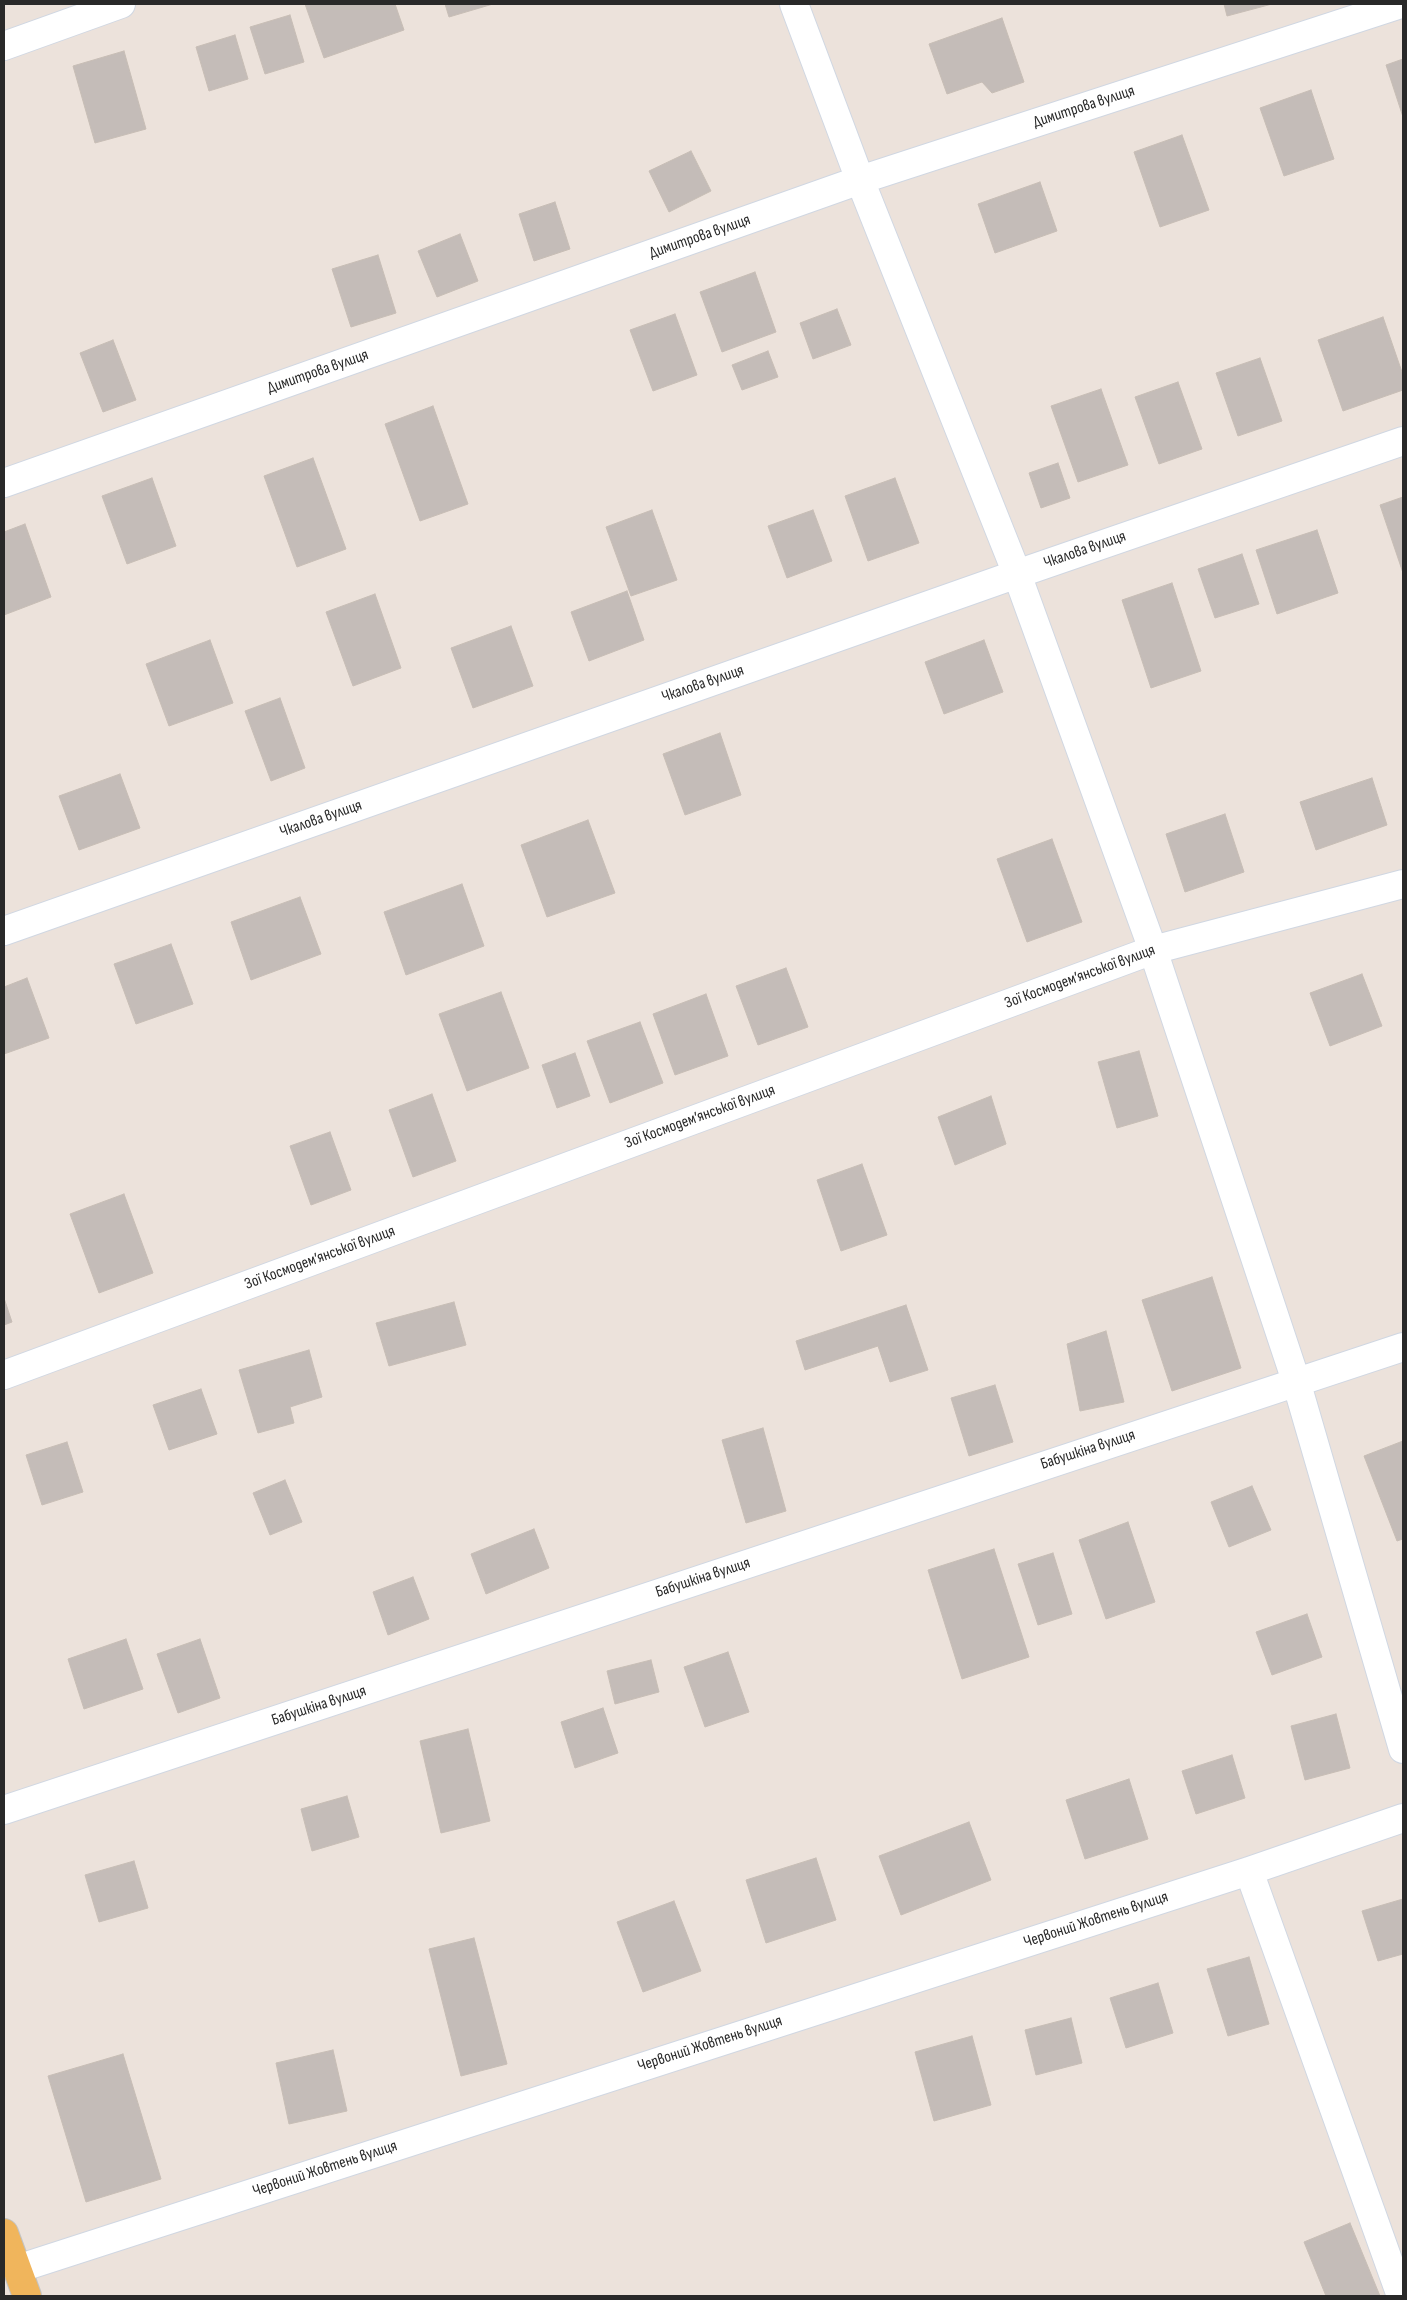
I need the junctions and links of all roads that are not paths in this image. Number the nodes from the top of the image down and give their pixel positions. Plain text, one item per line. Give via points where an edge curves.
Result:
1 (121, 4) edge
2 (794, 4) edge
3 (1401, 4) edge
4 (4, 46) edge
5 (860, 180) junction
6 (1403, 441) edge
7 (4, 483) edge
8 (1016, 574) junction
9 (1403, 884) edge
10 (4, 932) edge
11 (1153, 950) junction
12 (1403, 1347) edge
13 (4, 1375) edge
14 (1296, 1381) junction
15 (1403, 1749) edge
16 (4, 1810) edge
17 (1403, 1818) edge
18 (1249, 1870) junction
19 (4, 2233) edge
20 (17, 2269) junction
21 (26, 2296) edge
22 (1401, 2296) edge

1 - 4 street
2 - 5 street
3 - 5 street, Димитрова вулиця
5 - 7 street, Димитрова вулиця
5 - 8 street
6 - 8 street, Чкалова вулиця
8 - 10 street, Чкалова вулиця
8 - 11 street
9 - 11 street, Зої Космодем’янської вулиця
11 - 13 street, Зої Космодем’янської вулиця
11 - 14 street
12 - 14 street, Бабушкіна вулиця
14 - 15 street
14 - 16 street, Бабушкіна вулиця
17 - 18 street, Червоний Жовтень вулиця
18 - 20 street, Червоний Жовтень вулиця
18 - 22 street
19 - 20 main road
20 - 21 main road

